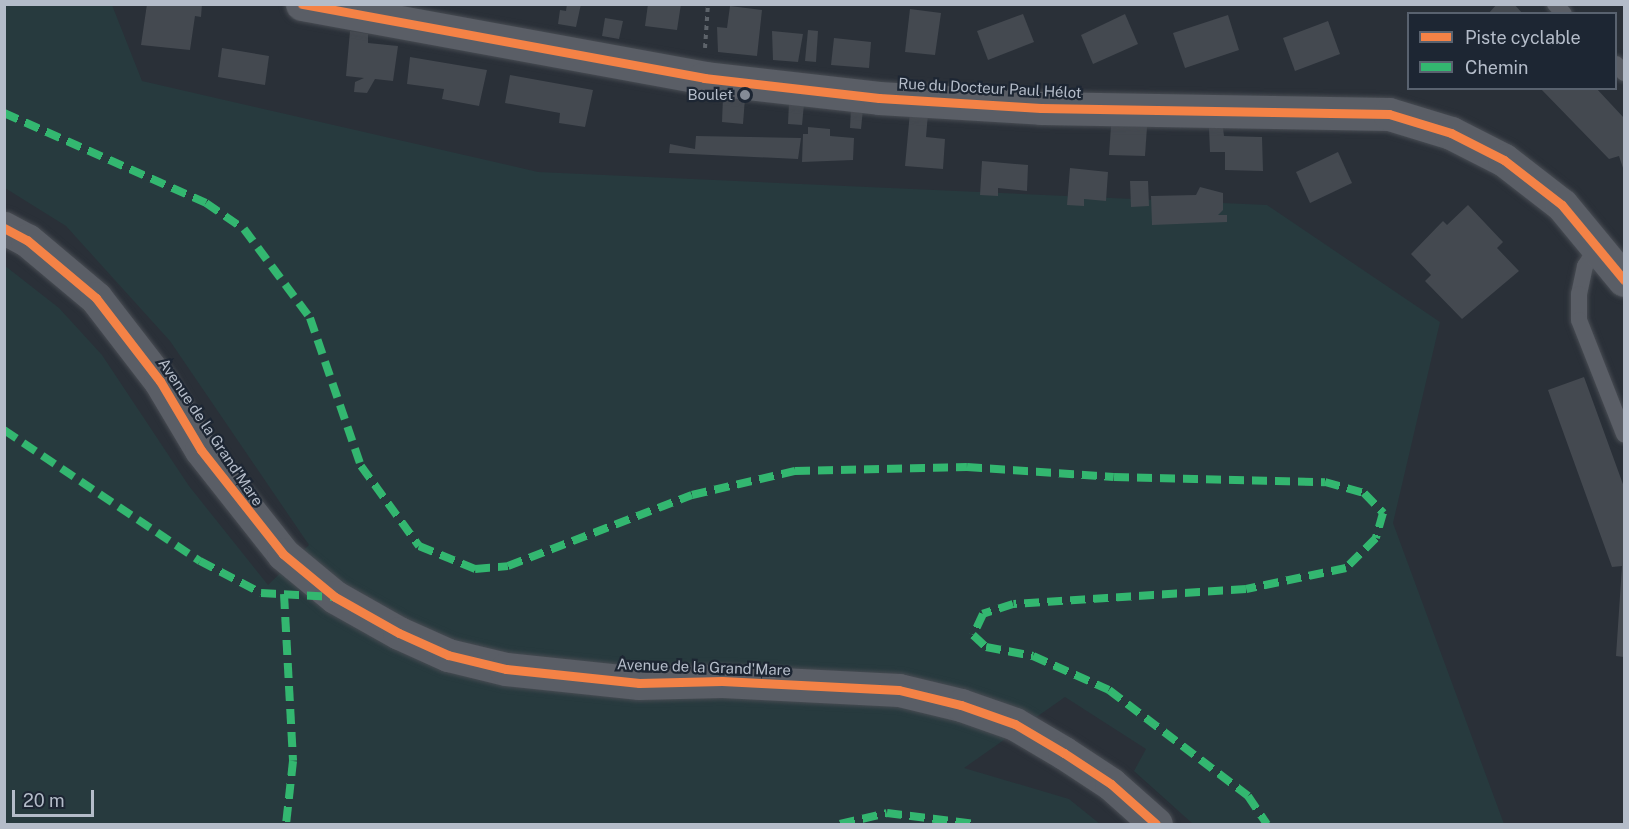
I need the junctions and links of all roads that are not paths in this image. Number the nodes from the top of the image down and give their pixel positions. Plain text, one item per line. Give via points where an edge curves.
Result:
1 (302, 4) edge
2 (4, 228) edge
3 (1598, 246) junction
4 (1624, 280) edge
5 (1624, 434) edge
6 (1156, 825) edge

1 - 3 street, Rue du Docteur Paul Hélot via 704,78 879,98 1041,108 1389,114 1451,133 1504,160 1562,205
2 - 6 street, Avenue de la Grand'Mare via 27,240 96,297 160,381 201,450 283,554 335,597 399,633 448,655 506,669 639,682 722,681 899,690 961,705 1014,724 1064,753 1111,784
3 - 4 street, Rue du Docteur Paul Hélot
3 - 5 lane via 1585,266 1579,320

